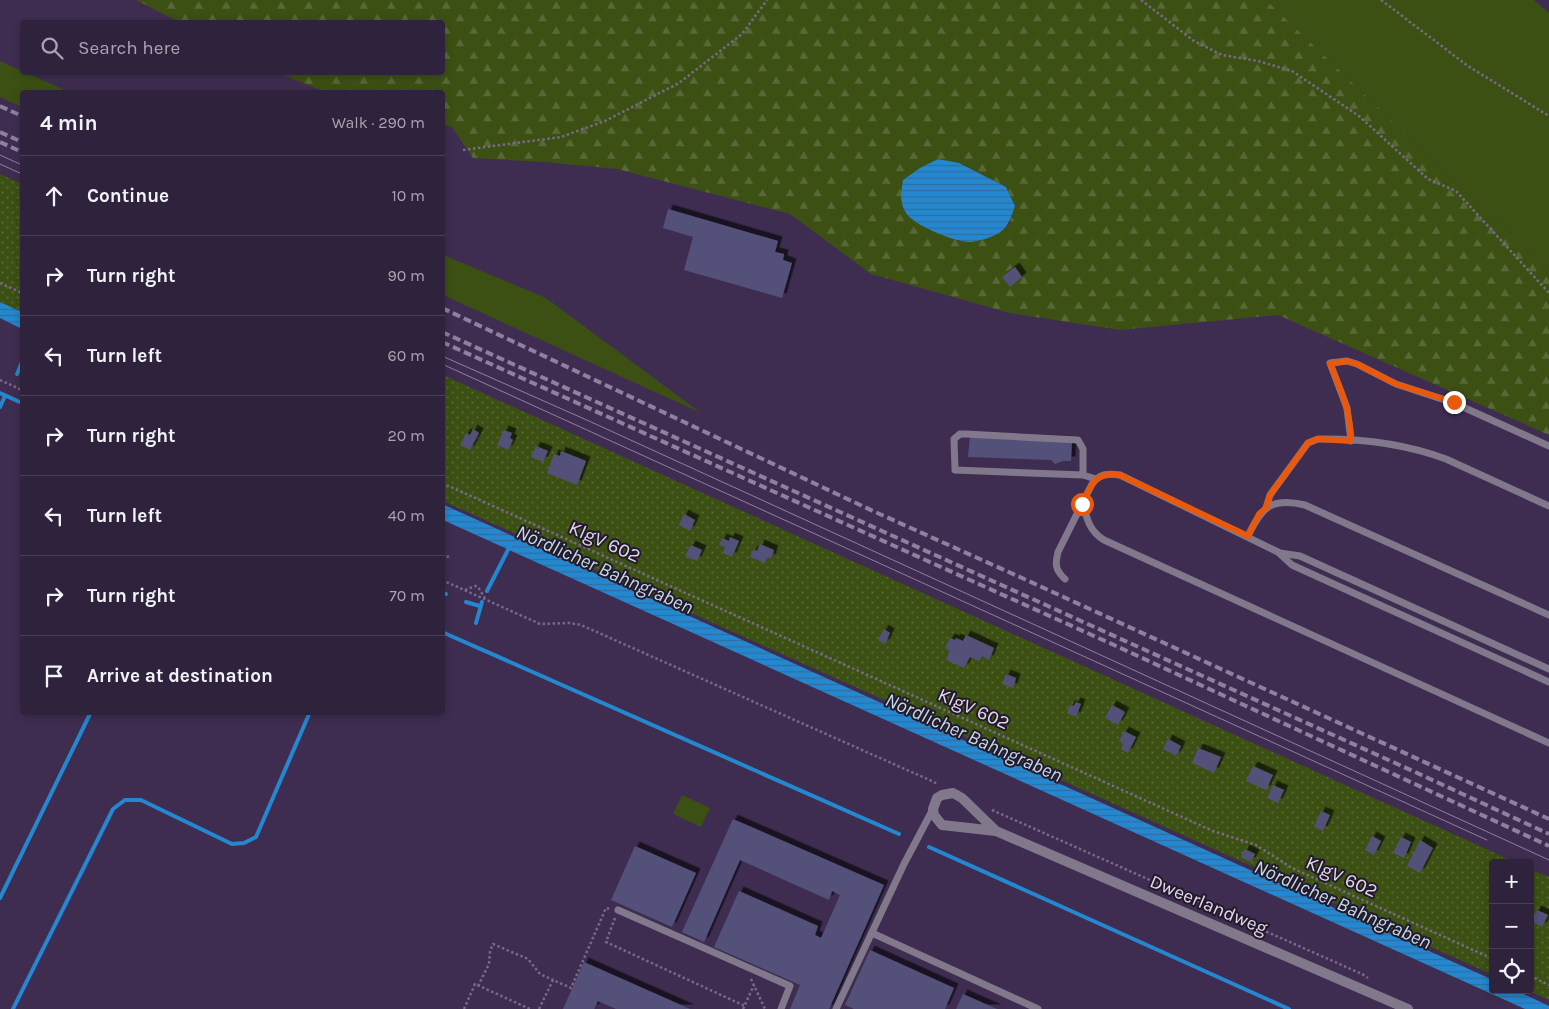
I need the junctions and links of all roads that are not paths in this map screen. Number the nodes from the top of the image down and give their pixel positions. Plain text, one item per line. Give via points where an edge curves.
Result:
1 (1351, 441) junction
2 (1549, 446) edge
3 (1083, 475) junction
4 (1096, 479) junction
5 (1082, 504) junction
6 (1549, 506) edge
7 (1266, 508) junction
8 (1248, 536) junction
9 (1280, 553) junction
10 (1065, 579) dead end
11 (1549, 615) edge
12 (1549, 669) edge
13 (1549, 682) edge
14 (1549, 744) edge
15 (933, 809) junction
16 (996, 831) junction
17 (618, 911) road end
18 (872, 933) junction
19 (781, 1009) edge
20 (836, 1009) edge
21 (1038, 1009) edge
22 (1408, 1009) edge

1 - 2 lane via 1346,402 1330,364 1335,362 1357,364 1396,384 1454,402
1 - 6 lane via 1429,453
1 - 7 lane via 1318,439 1308,443 1270,495
3 - 3 lane via 955,470 954,440 960,434 1078,440 1083,449
3 - 4 lane
4 - 5 lane
4 - 8 lane via 1108,474 1120,475
5 - 10 lane via 1056,560 1056,569
5 - 14 lane via 1094,532 1104,540
7 - 8 lane via 1259,514
7 - 11 lane via 1281,503 1306,505
8 - 9 lane
9 - 12 lane via 1300,556
9 - 13 lane via 1292,565
15 - 16 street, Dweerlandweg via 942,825
15 - 16 street, Dweerlandweg via 945,788 958,794
15 - 18 lane
16 - 22 street, Dweerlandweg
17 - 19 lane via 790,986
18 - 20 lane
18 - 21 lane

